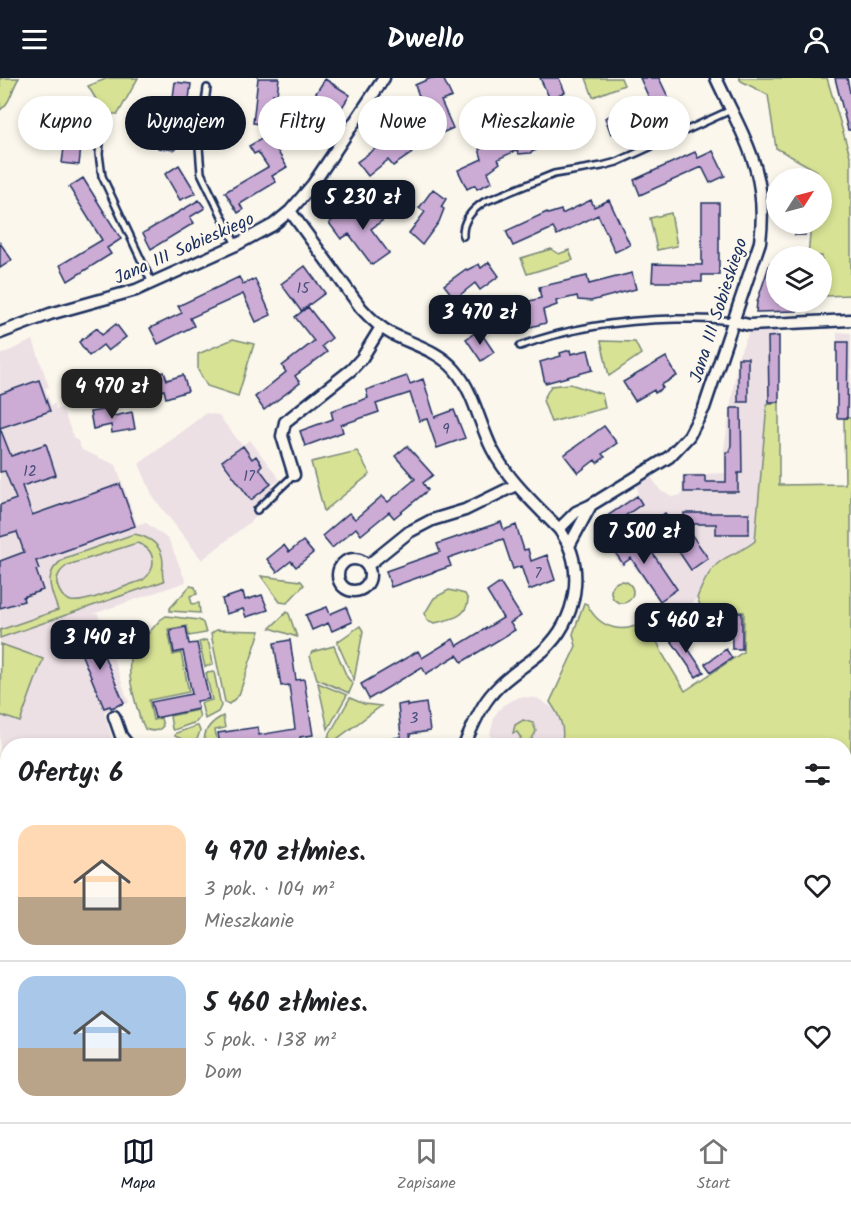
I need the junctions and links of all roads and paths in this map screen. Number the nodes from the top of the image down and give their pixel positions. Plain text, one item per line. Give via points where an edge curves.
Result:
1 (384, 78) edge
2 (716, 78) edge
3 (207, 88) dead end
4 (731, 110) junction
5 (99, 150) edge
6 (290, 211) junction
7 (463, 236) dead end
8 (236, 246) junction
9 (152, 283) junction
10 (851, 320) edge
11 (732, 321) junction
12 (381, 327) junction
13 (0, 333) edge
14 (520, 346) dead end
15 (294, 475) joint
16 (516, 485) junction
17 (591, 505) junction
18 (257, 510) dead end
19 (578, 527) junction
20 (559, 529) junction
21 (569, 546) junction
22 (367, 566) dead end
23 (114, 716) dead end
24 (123, 738) edge
25 (468, 738) edge

1 - 6 street, Jana III Sobieskiego via 313,184
2 - 4 street, Jana III Sobieskiego
3 - 8 lane via 199,147 201,173
4 - 7 lane via 609,165 554,174 484,202 462,226
4 - 11 street, Jana III Sobieskiego via 754,158 763,218 760,242
5 - 9 lane via 102,176
6 - 8 street, Jana III Sobieskiego
6 - 12 street via 360,308
8 - 9 street, Jana III Sobieskiego
9 - 13 street, Jana III Sobieskiego
10 - 11 street via 749,325
11 - 14 lane via 640,320 600,324
11 - 17 street, Jana III Sobieskiego via 704,408 689,436 669,457
12 - 15 street via 351,370 285,422 282,436
12 - 16 street via 444,359 455,369 471,396 493,451
15 - 18 lane
16 - 20 street
16 - 22 street via 409,532
17 - 19 street, Jana III Sobieskiego
17 - 20 street, Jana III Sobieskiego via 576,512
19 - 20 street
19 - 21 street, Jana III Sobieskiego
20 - 21 street
21 - 25 street via 576,582 568,616 552,642 487,699
23 - 24 street

